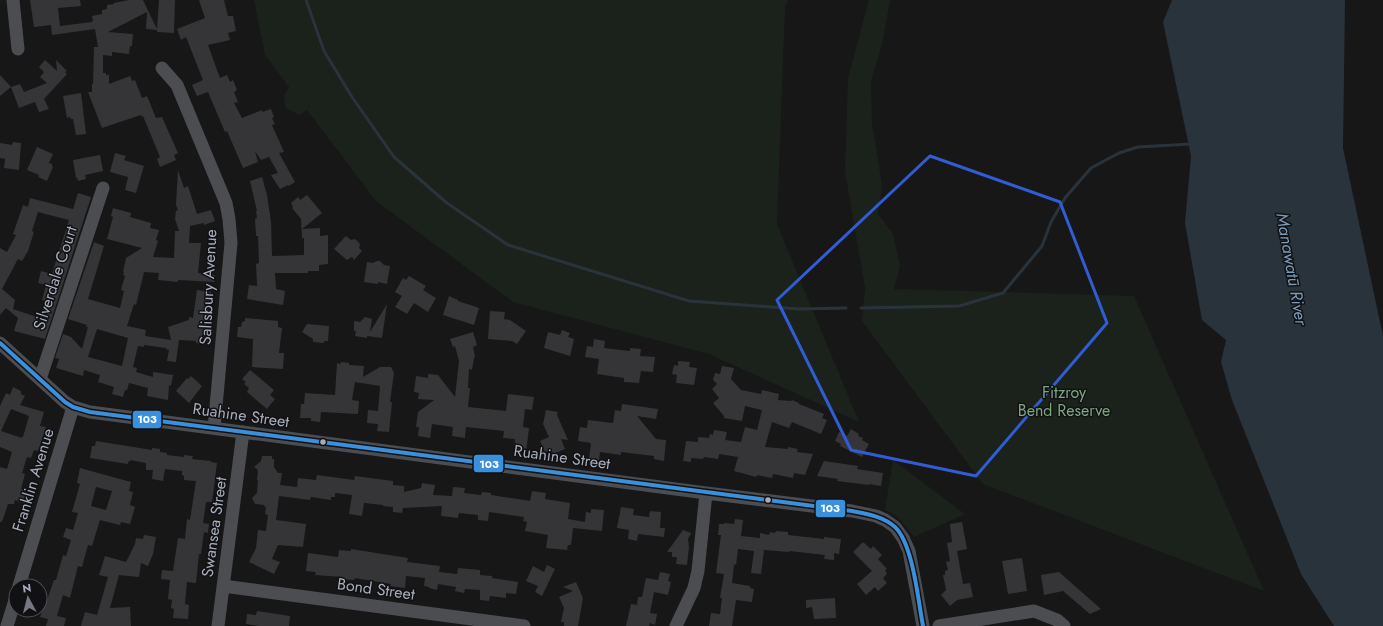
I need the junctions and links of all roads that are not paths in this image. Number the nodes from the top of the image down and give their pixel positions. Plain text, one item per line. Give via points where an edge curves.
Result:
1 (13, 0) edge
2 (18, 49) dead end
3 (162, 68) dead end
4 (103, 188) dead end
5 (0, 343) edge
6 (40, 379) junction
7 (73, 407) junction
8 (214, 428) junction
9 (243, 432) junction
10 (706, 494) junction
11 (21, 578) edge
12 (223, 586) junction
13 (218, 626) edge
14 (524, 626) edge
15 (676, 626) edge
16 (923, 626) edge
17 (939, 626) edge
18 (1064, 626) edge

1 - 2 street
3 - 8 street, Salisbury Avenue via 177,85 226,203 229,219 231,243
4 - 6 street, Silverdale Court
5 - 6 street, Ruahine Street
6 - 7 street, Ruahine Street via 56,396
7 - 8 street, Ruahine Street via 90,412
7 - 11 street, Franklin Avenue
8 - 9 street, Ruahine Street
9 - 10 street, Ruahine Street
9 - 12 street, Swansea Street
10 - 15 street via 698,571 694,588
10 - 16 street, Ruahine Street via 852,511 885,520 904,538 909,551
12 - 13 street, Swansea Street
12 - 14 street, Bond Street
17 - 18 street via 1034,611 1057,620

